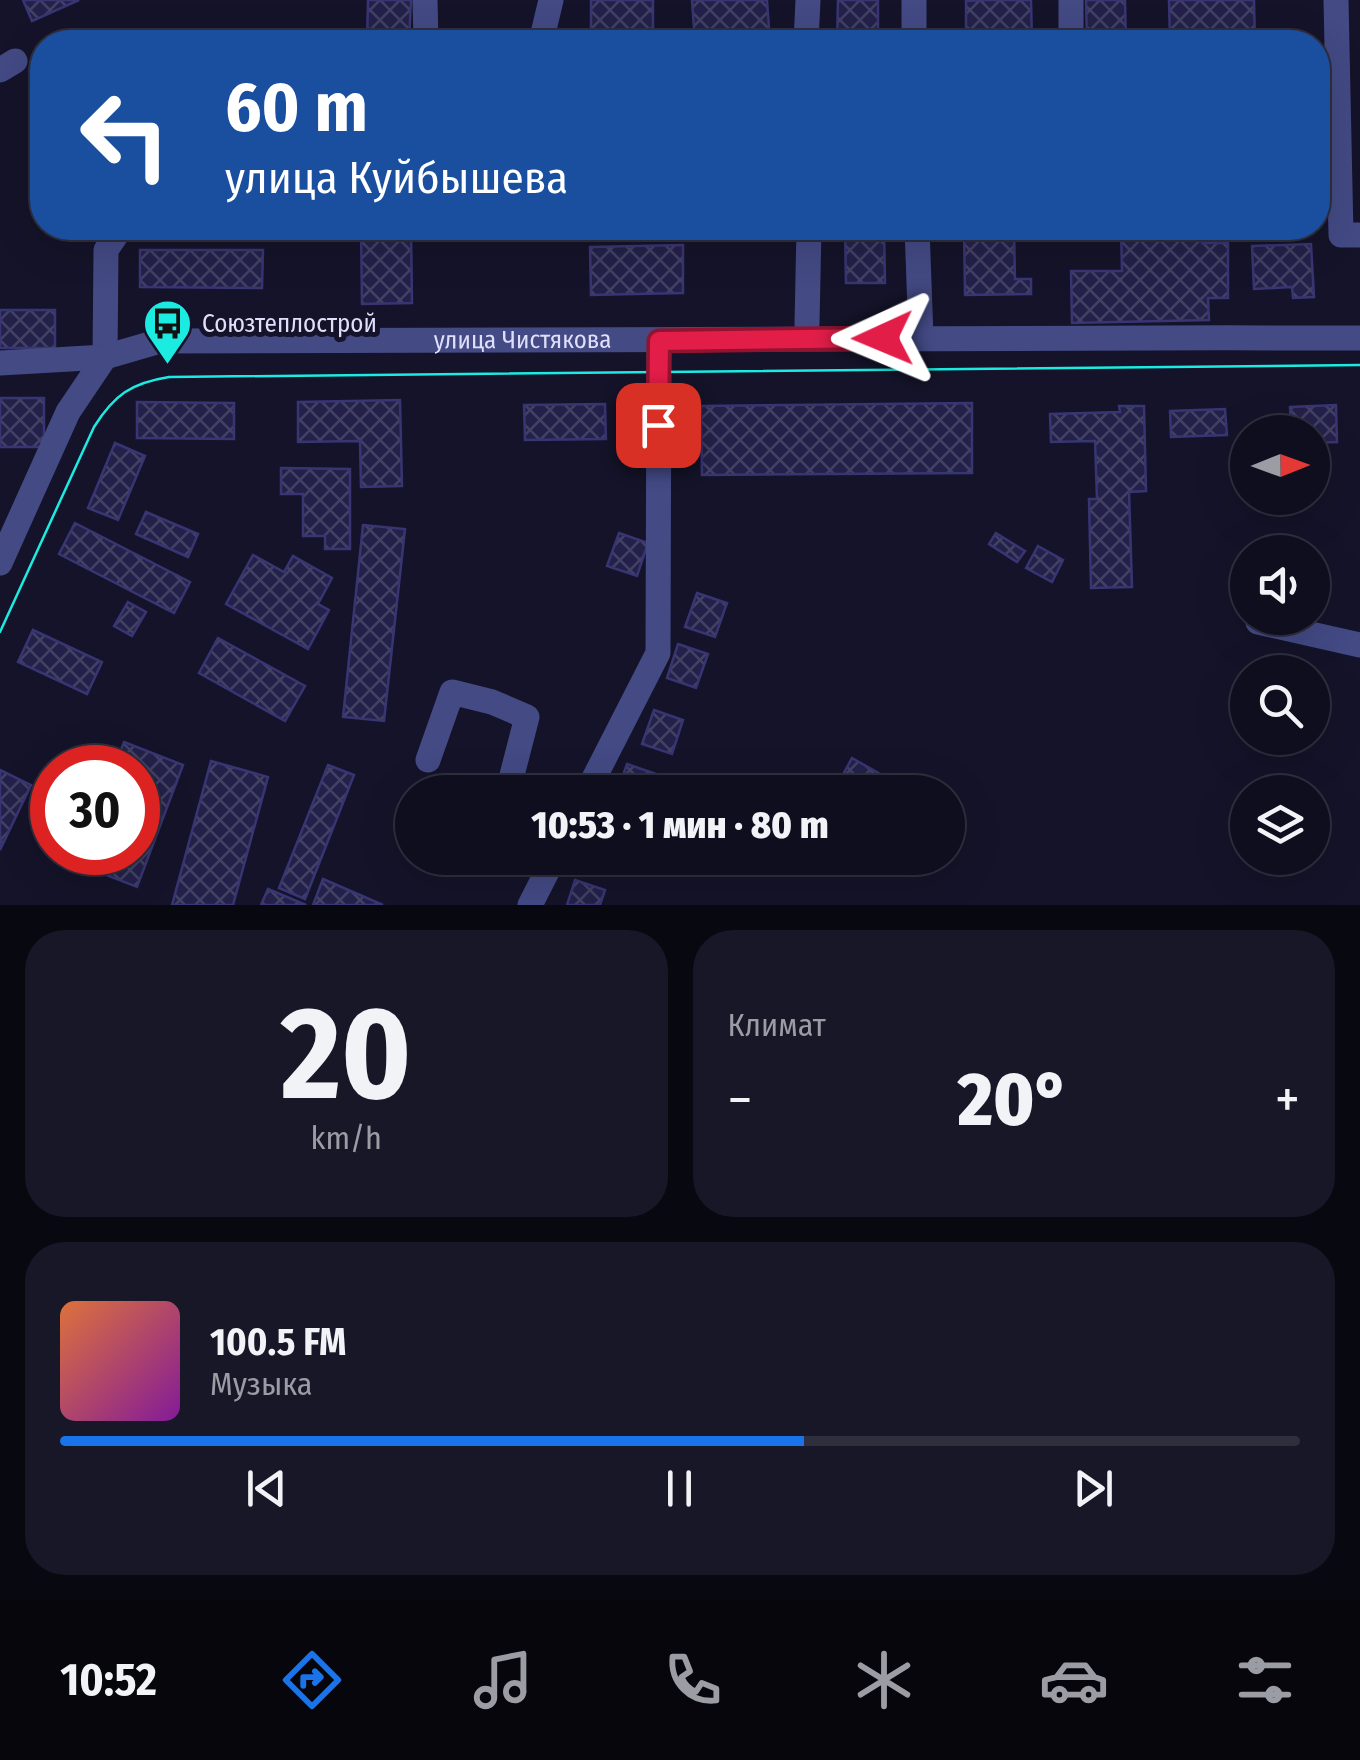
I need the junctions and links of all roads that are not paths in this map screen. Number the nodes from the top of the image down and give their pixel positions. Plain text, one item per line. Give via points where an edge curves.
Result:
1 (425, 0) edge
2 (551, 0) edge
3 (808, 0) edge
4 (914, 0) edge
5 (1071, 0) edge
6 (1344, 8) edge
7 (426, 30) edge
8 (544, 30) edge
9 (807, 30) edge
10 (914, 30) edge
11 (1071, 30) edge
12 (1360, 235) edge
13 (113, 240) edge
14 (808, 240) edge
15 (917, 240) edge
16 (806, 324) dead end
17 (921, 337) junction
18 (1360, 338) edge
19 (659, 341) junction
20 (105, 357) junction
21 (0, 363) edge
22 (0, 563) edge
23 (1316, 635) edge
24 (1360, 645) edge
25 (428, 760) dead end
26 (513, 775) edge
27 (597, 775) edge
28 (545, 875) edge
29 (530, 905) edge

1 - 7 street
2 - 8 street
3 - 9 street
4 - 10 street
5 - 11 street
6 - 12 street via 1341,235
13 - 20 street via 106,250
14 - 16 street
15 - 17 street
17 - 18 street, улица Чистякова
17 - 19 street, улица Чистякова
19 - 20 street, улица Чистякова via 160,341
19 - 27 street via 658,653
20 - 21 street, улица Чистякова
20 - 22 street via 68,412
23 - 24 street
25 - 26 street via 452,692 526,717
28 - 29 street

